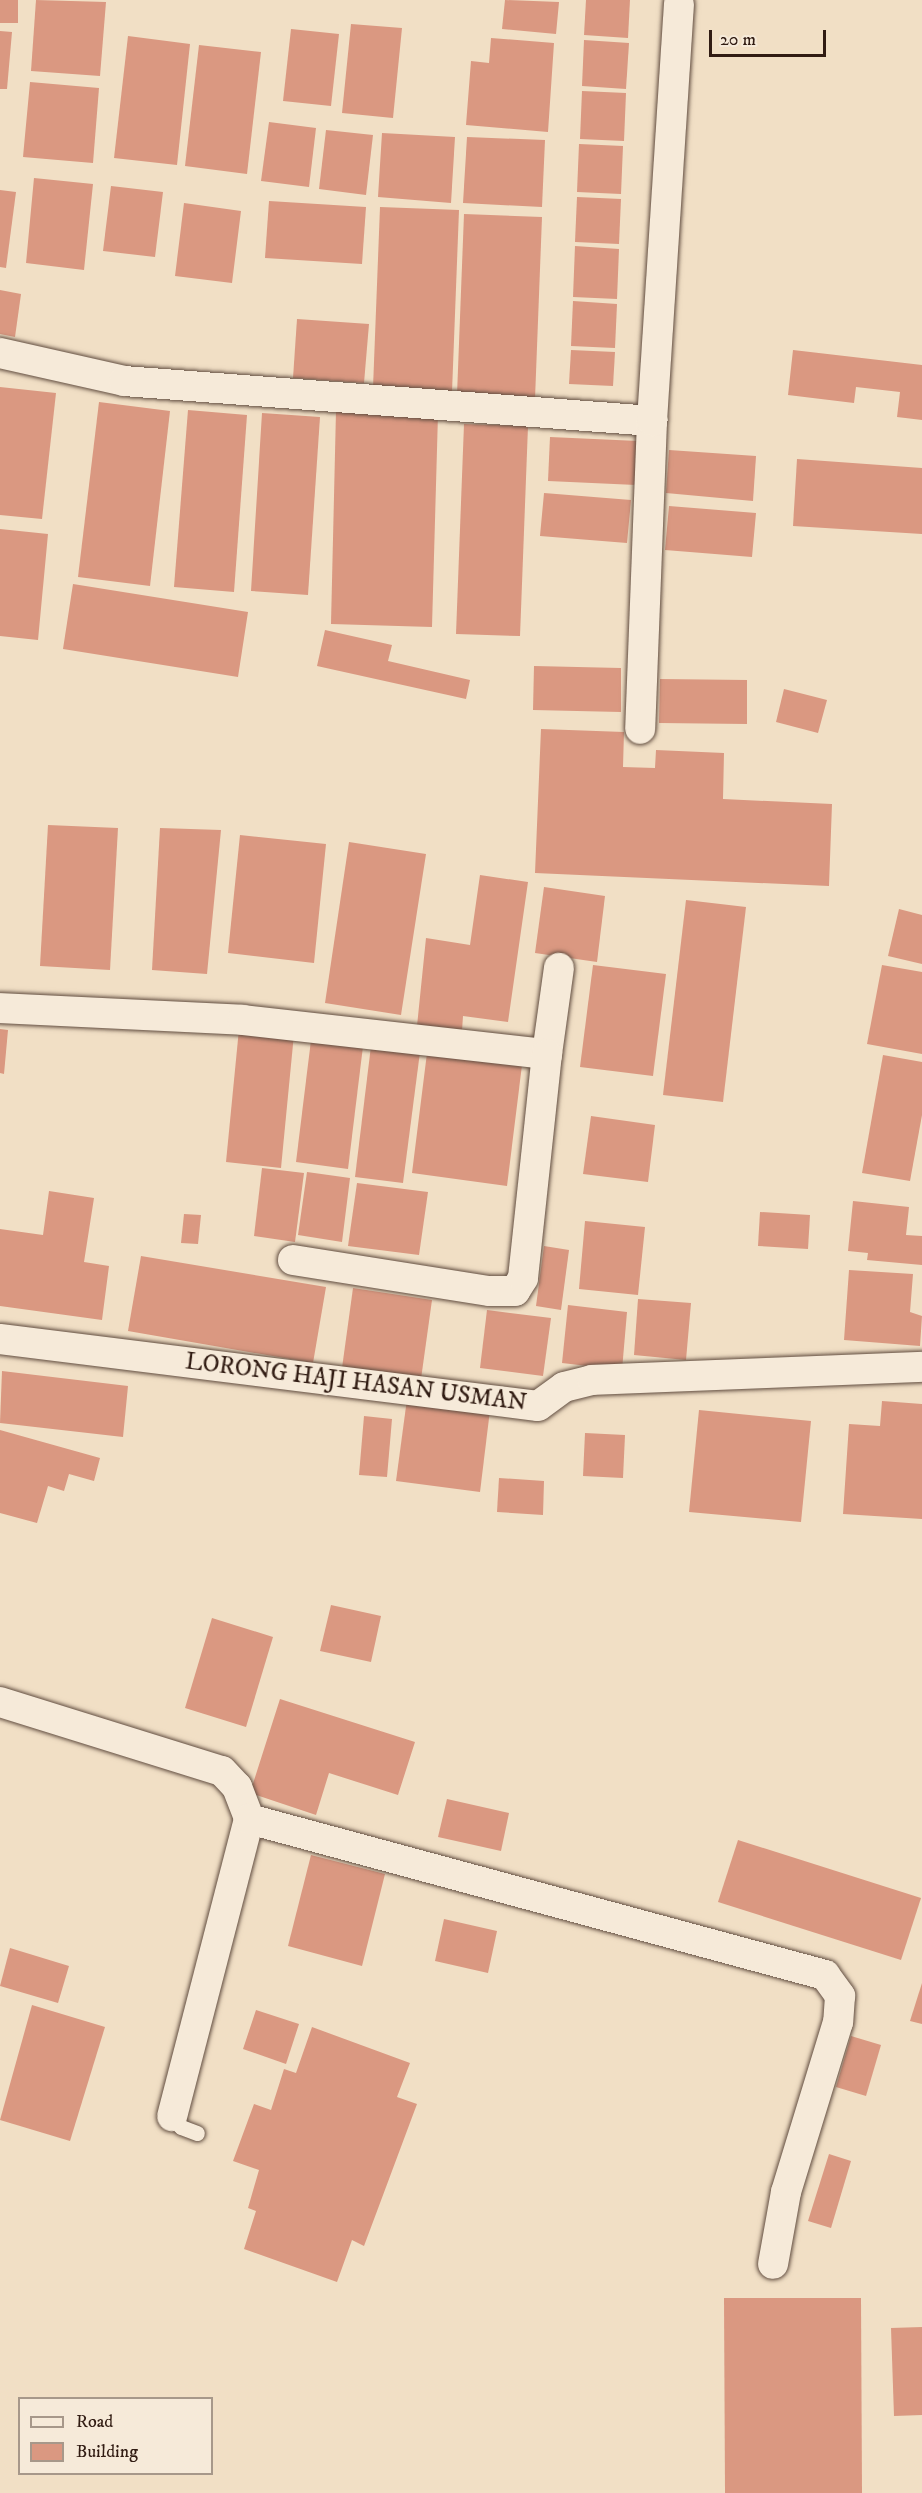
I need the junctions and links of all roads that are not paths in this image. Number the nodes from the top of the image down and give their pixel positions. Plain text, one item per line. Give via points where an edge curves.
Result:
1 (679, 4) dead end
2 (0, 353) edge
3 (652, 421) junction
4 (640, 729) dead end
5 (559, 968) dead end
6 (0, 1008) edge
7 (547, 1054) junction
8 (293, 1260) dead end
9 (0, 1339) edge
10 (922, 1367) edge
11 (0, 1702) edge
12 (249, 1819) junction
13 (176, 2122) joint
14 (196, 2133) dead end
15 (773, 2264) dead end

1 - 3 street
2 - 3 street via 124,381
3 - 4 street
5 - 7 street
6 - 7 street via 243,1020
7 - 8 street via 523,1278 516,1291 489,1291
9 - 10 street, LORONG HAJI HASAN USMAN via 538,1406 564,1387 591,1380
11 - 12 street via 222,1771 237,1787
12 - 13 street
12 - 15 street via 825,1975 840,1996 838,2022 786,2192
13 - 14 lane

